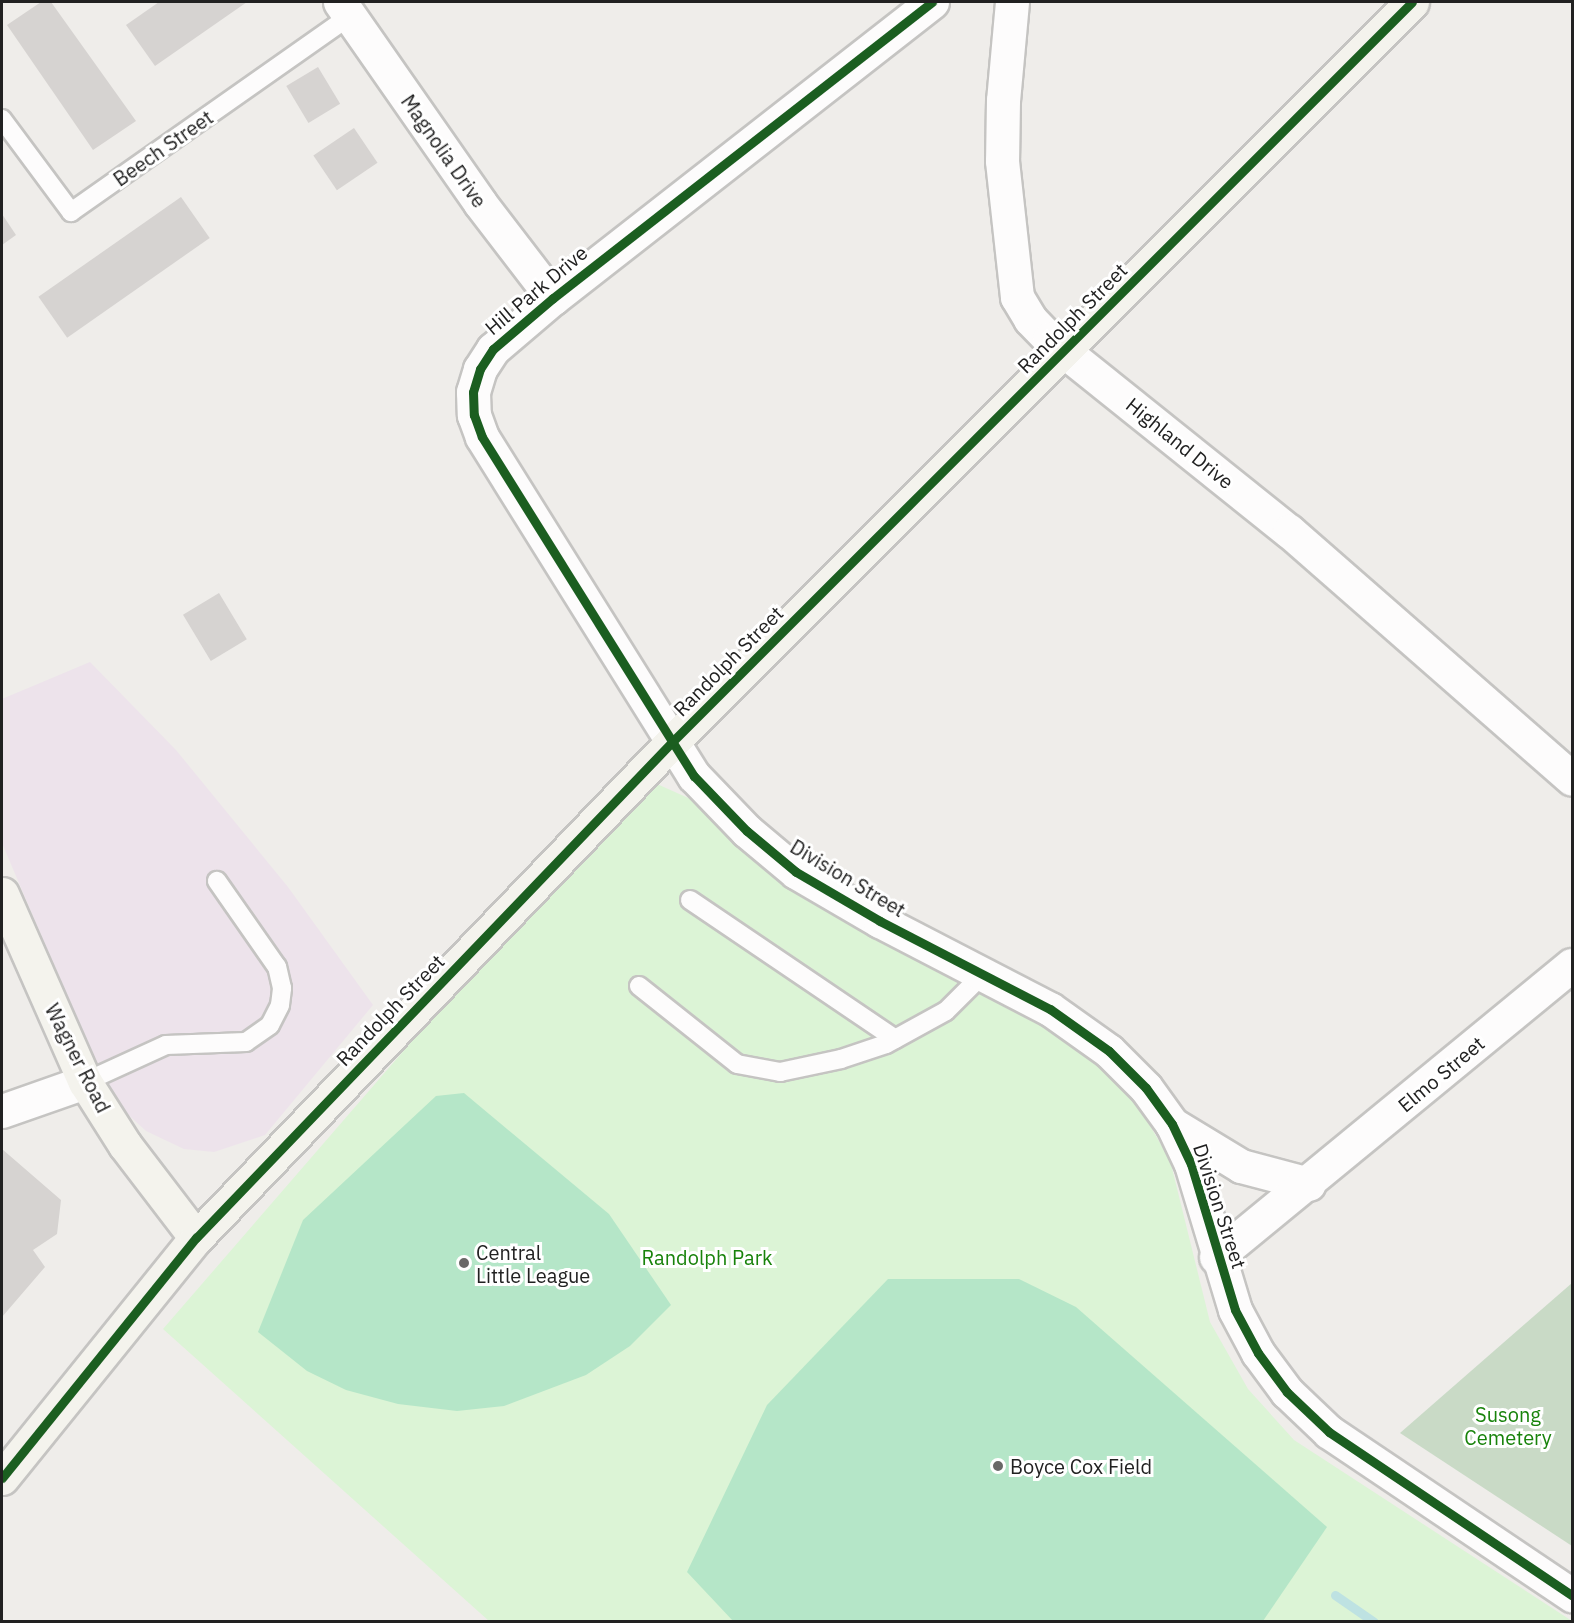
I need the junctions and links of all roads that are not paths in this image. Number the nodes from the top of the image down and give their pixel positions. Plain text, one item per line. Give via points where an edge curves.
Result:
1 (932, 2) edge
2 (1012, 2) edge
3 (1412, 2) edge
4 (345, 9) edge
5 (2, 119) edge
6 (553, 298) junction
7 (1064, 352) junction
8 (673, 741) junction
9 (1572, 779) edge
10 (217, 881) dead end
11 (2, 894) edge
12 (690, 900) dead end
13 (1572, 964) edge
14 (984, 973) junction
15 (639, 986) dead end
16 (895, 1039) junction
17 (85, 1082) junction
18 (2, 1111) edge
19 (1172, 1124) junction
20 (1309, 1184) junction
21 (196, 1238) junction
22 (1216, 1257) junction
23 (2, 1478) edge
24 (1572, 1595) edge

1 - 6 street, Hill Park Drive
2 - 7 street, Highland Drive via 1003,100 1006,222 1017,297 1030,319
3 - 7 street, Randolph Street
4 - 5 lane, Beech Street via 71,212
4 - 6 street, Magnolia Drive via 480,203
6 - 8 street, Hill Park Drive via 493,350 480,369 473,392 474,415 482,437
7 - 8 street, Randolph Street
7 - 9 street, Highland Drive via 1289,531
8 - 14 street, Division Street via 694,776 747,831 796,872 880,921
8 - 21 street, Randolph Street
10 - 17 lane via 277,967 282,988 280,1005 270,1025 246,1042 166,1045
11 - 17 street, Wagner Road
12 - 16 lane
13 - 20 street, Elmo Street
14 - 16 lane via 946,1011
14 - 19 street, Division Street via 1050,1009 1109,1051 1146,1088
15 - 16 lane via 719,1054 755,1071 780,1072 841,1059
17 - 18 street
17 - 21 street, Wagner Road via 124,1145
19 - 20 street via 1241,1166
19 - 22 street, Division Street via 1191,1164
20 - 22 street, Elmo Street
21 - 23 street, Randolph Street
22 - 24 street, Division Street via 1258,1353 1287,1392 1329,1432

